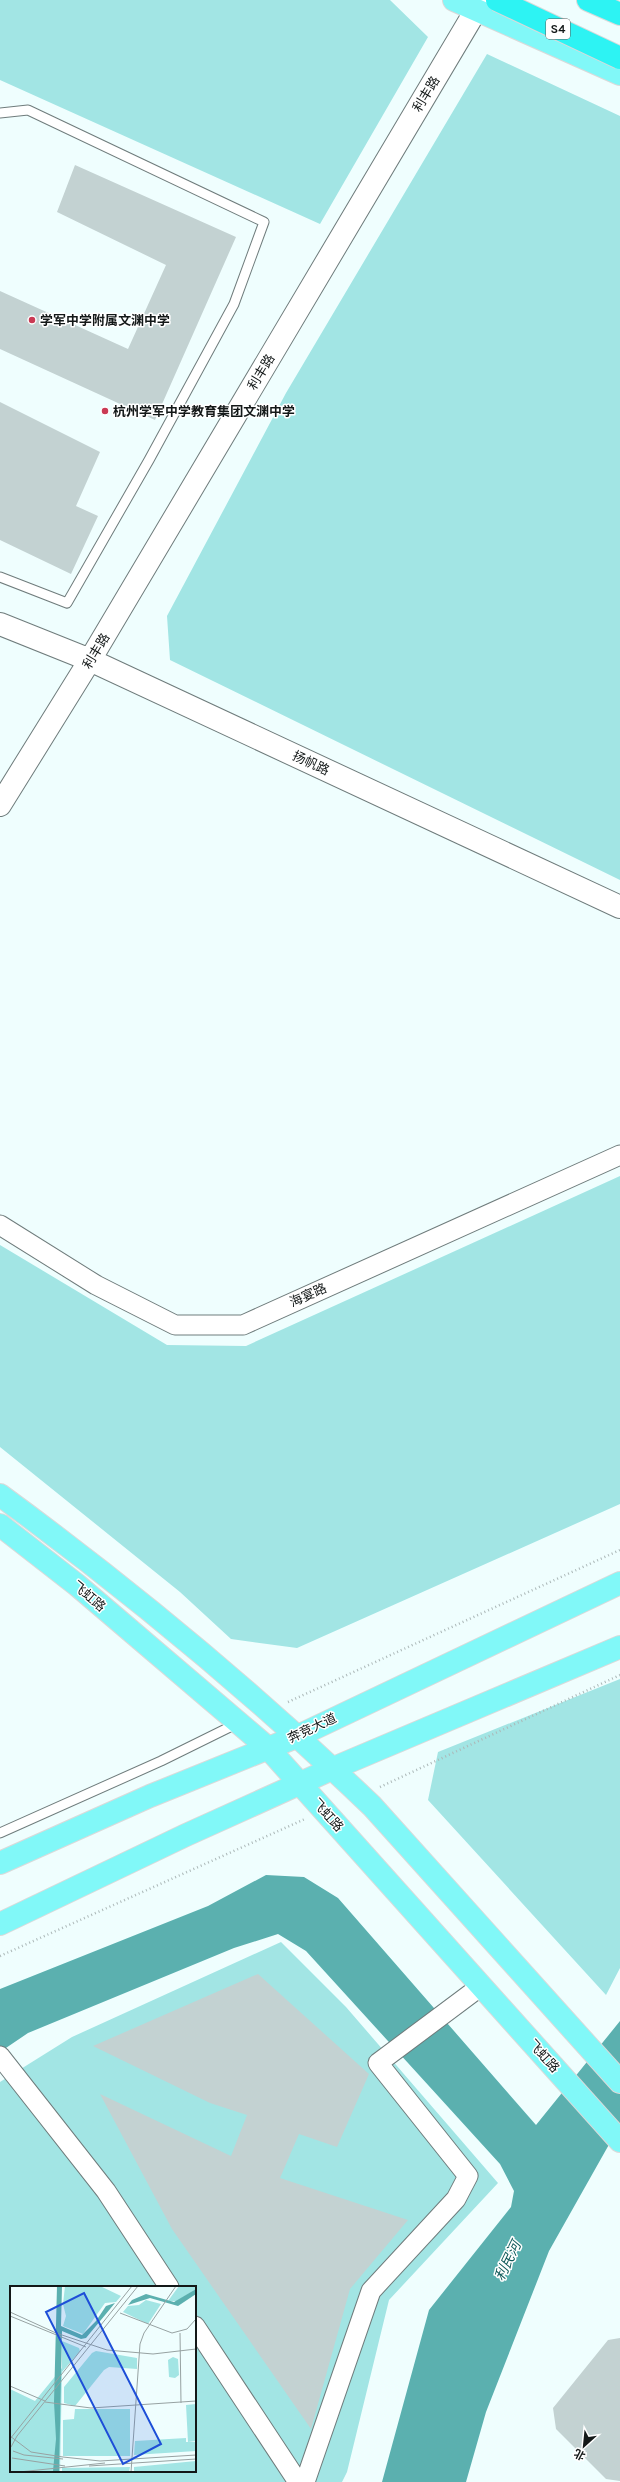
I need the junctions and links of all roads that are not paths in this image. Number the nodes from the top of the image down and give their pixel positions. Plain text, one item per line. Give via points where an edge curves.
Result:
1 (454, 0) edge
2 (497, 0) edge
3 (588, 0) edge
4 (479, 5) edge
5 (620, 14) edge
6 (620, 58) edge
7 (620, 74) edge
8 (0, 112) edge
9 (0, 577) edge
10 (0, 624) edge
11 (90, 660) junction
12 (0, 805) edge
13 (620, 907) edge
14 (620, 1155) edge
15 (0, 1225) edge
16 (0, 1495) edge
17 (0, 1525) edge
18 (620, 1584) edge
19 (620, 1647) edge
20 (238, 1723) junction
21 (296, 1737) junction
22 (268, 1748) junction
23 (334, 1768) junction
24 (300, 1784) junction
25 (0, 1833) edge
26 (0, 1863) edge
27 (0, 1924) edge
28 (481, 1986) junction
29 (0, 2056) edge
30 (620, 2082) edge
31 (620, 2142) edge
32 (168, 2286) edge
33 (196, 2328) edge
34 (298, 2482) edge
35 (306, 2482) edge

1 - 4 main road
2 - 6 highway, S4, bridge
3 - 5 highway
4 - 7 main road
4 - 11 street, 利丰路
8 - 9 lane via 28,110 264,222 234,304 67,603
10 - 11 street, 扬帆路
11 - 12 street, 利丰路
11 - 13 street, 扬帆路
14 - 15 street, 海宴路 via 243,1325 175,1325 96,1285
16 - 21 main road, 飞虹路 via 85,1557 194,1645
17 - 20 main road, 飞虹路 via 77,1585
18 - 21 main road, 奔竞大道
19 - 23 main road
20 - 22 main road, 飞虹路
20 - 25 lane
21 - 22 main road, 奔竞大道
21 - 23 main road, 飞虹路
22 - 24 main road, 飞虹路
22 - 26 main road, 奔竞大道 via 150,1796
23 - 24 main road
23 - 30 main road, 飞虹路 via 372,1806
24 - 27 main road via 186,1834
24 - 28 main road, 飞虹路
28 - 31 main road, 飞虹路
28 - 35 street via 378,2062 468,2176 456,2199 371,2291
29 - 32 street via 106,2191
33 - 34 street

